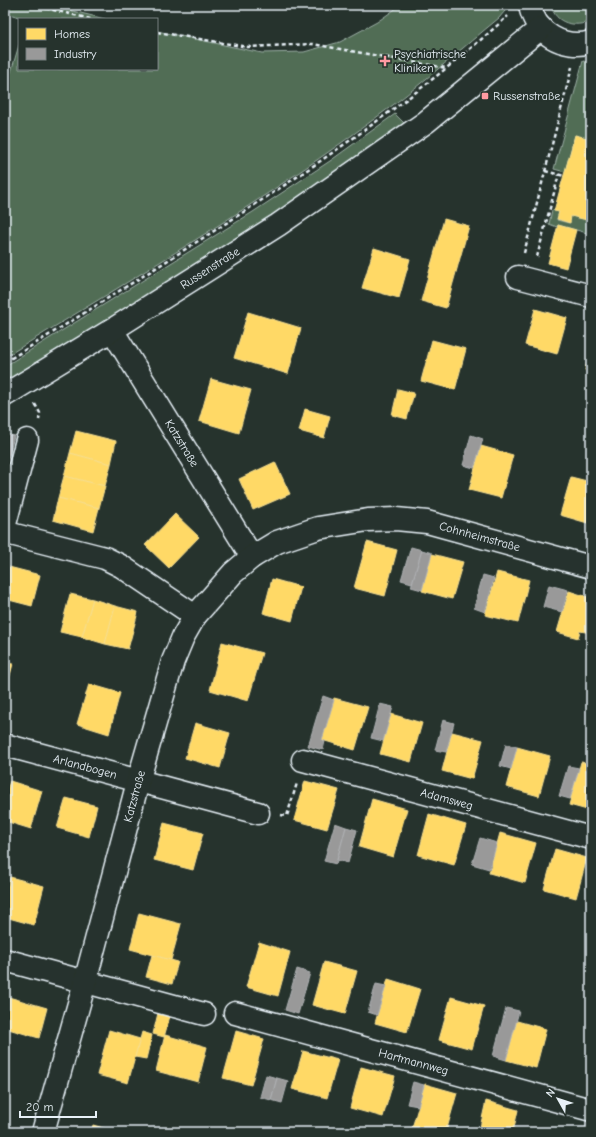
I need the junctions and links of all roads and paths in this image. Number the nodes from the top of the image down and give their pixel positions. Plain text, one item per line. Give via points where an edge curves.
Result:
1 (32, 5) edge
2 (521, 9) edge
3 (87, 18) edge
4 (541, 28) junction
5 (158, 32) edge
6 (584, 43) edge
7 (446, 68) junction
8 (545, 171) junction
9 (559, 174) junction
10 (564, 176) dead end
11 (536, 260) dead end
12 (518, 277) joint
13 (591, 296) edge
14 (112, 330) junction
15 (5, 362) edge
16 (14, 390) edge
17 (27, 440) joint
18 (368, 520) joint
19 (5, 524) edge
20 (5, 530) edge
21 (252, 556) junction
22 (591, 567) edge
23 (195, 616) junction
24 (5, 745) edge
25 (303, 760) joint
26 (138, 782) junction
27 (258, 813) joint
28 (591, 838) edge
29 (5, 960) edge
30 (85, 982) junction
31 (235, 1013) dead end
32 (204, 1014) dead end
33 (591, 1110) edge
34 (43, 1132) edge

1 - 3 path
2 - 4 street via 534,18
2 - 7 path
4 - 6 street via 556,40
4 - 14 street, Russenstraße via 426,122 278,225
5 - 7 path via 248,47 312,44
6 - 8 path via 575,59
7 - 15 path via 391,112 251,208
8 - 9 path
8 - 12 path
9 - 10 path
9 - 11 path
12 - 13 street
14 - 16 street, Russenstraße
14 - 21 street, Katzstraße
16 - 17 path via 40,413 34,439
17 - 19 street
18 - 21 street, Katzstraße via 318,528 277,542
18 - 22 street, Cohnheimstraße via 427,522
20 - 23 street via 8,533 105,558
21 - 23 street, Katzstraße
23 - 26 street, Katzstraße via 173,661
24 - 26 street, Arlandbogen
25 - 27 path via 287,816 263,811
25 - 28 street, Adamsweg
26 - 27 street, Arlandbogen
26 - 30 street, Katzstraße
29 - 30 street
30 - 32 street
30 - 34 street, Katzstraße
31 - 33 street, Hartmannweg

